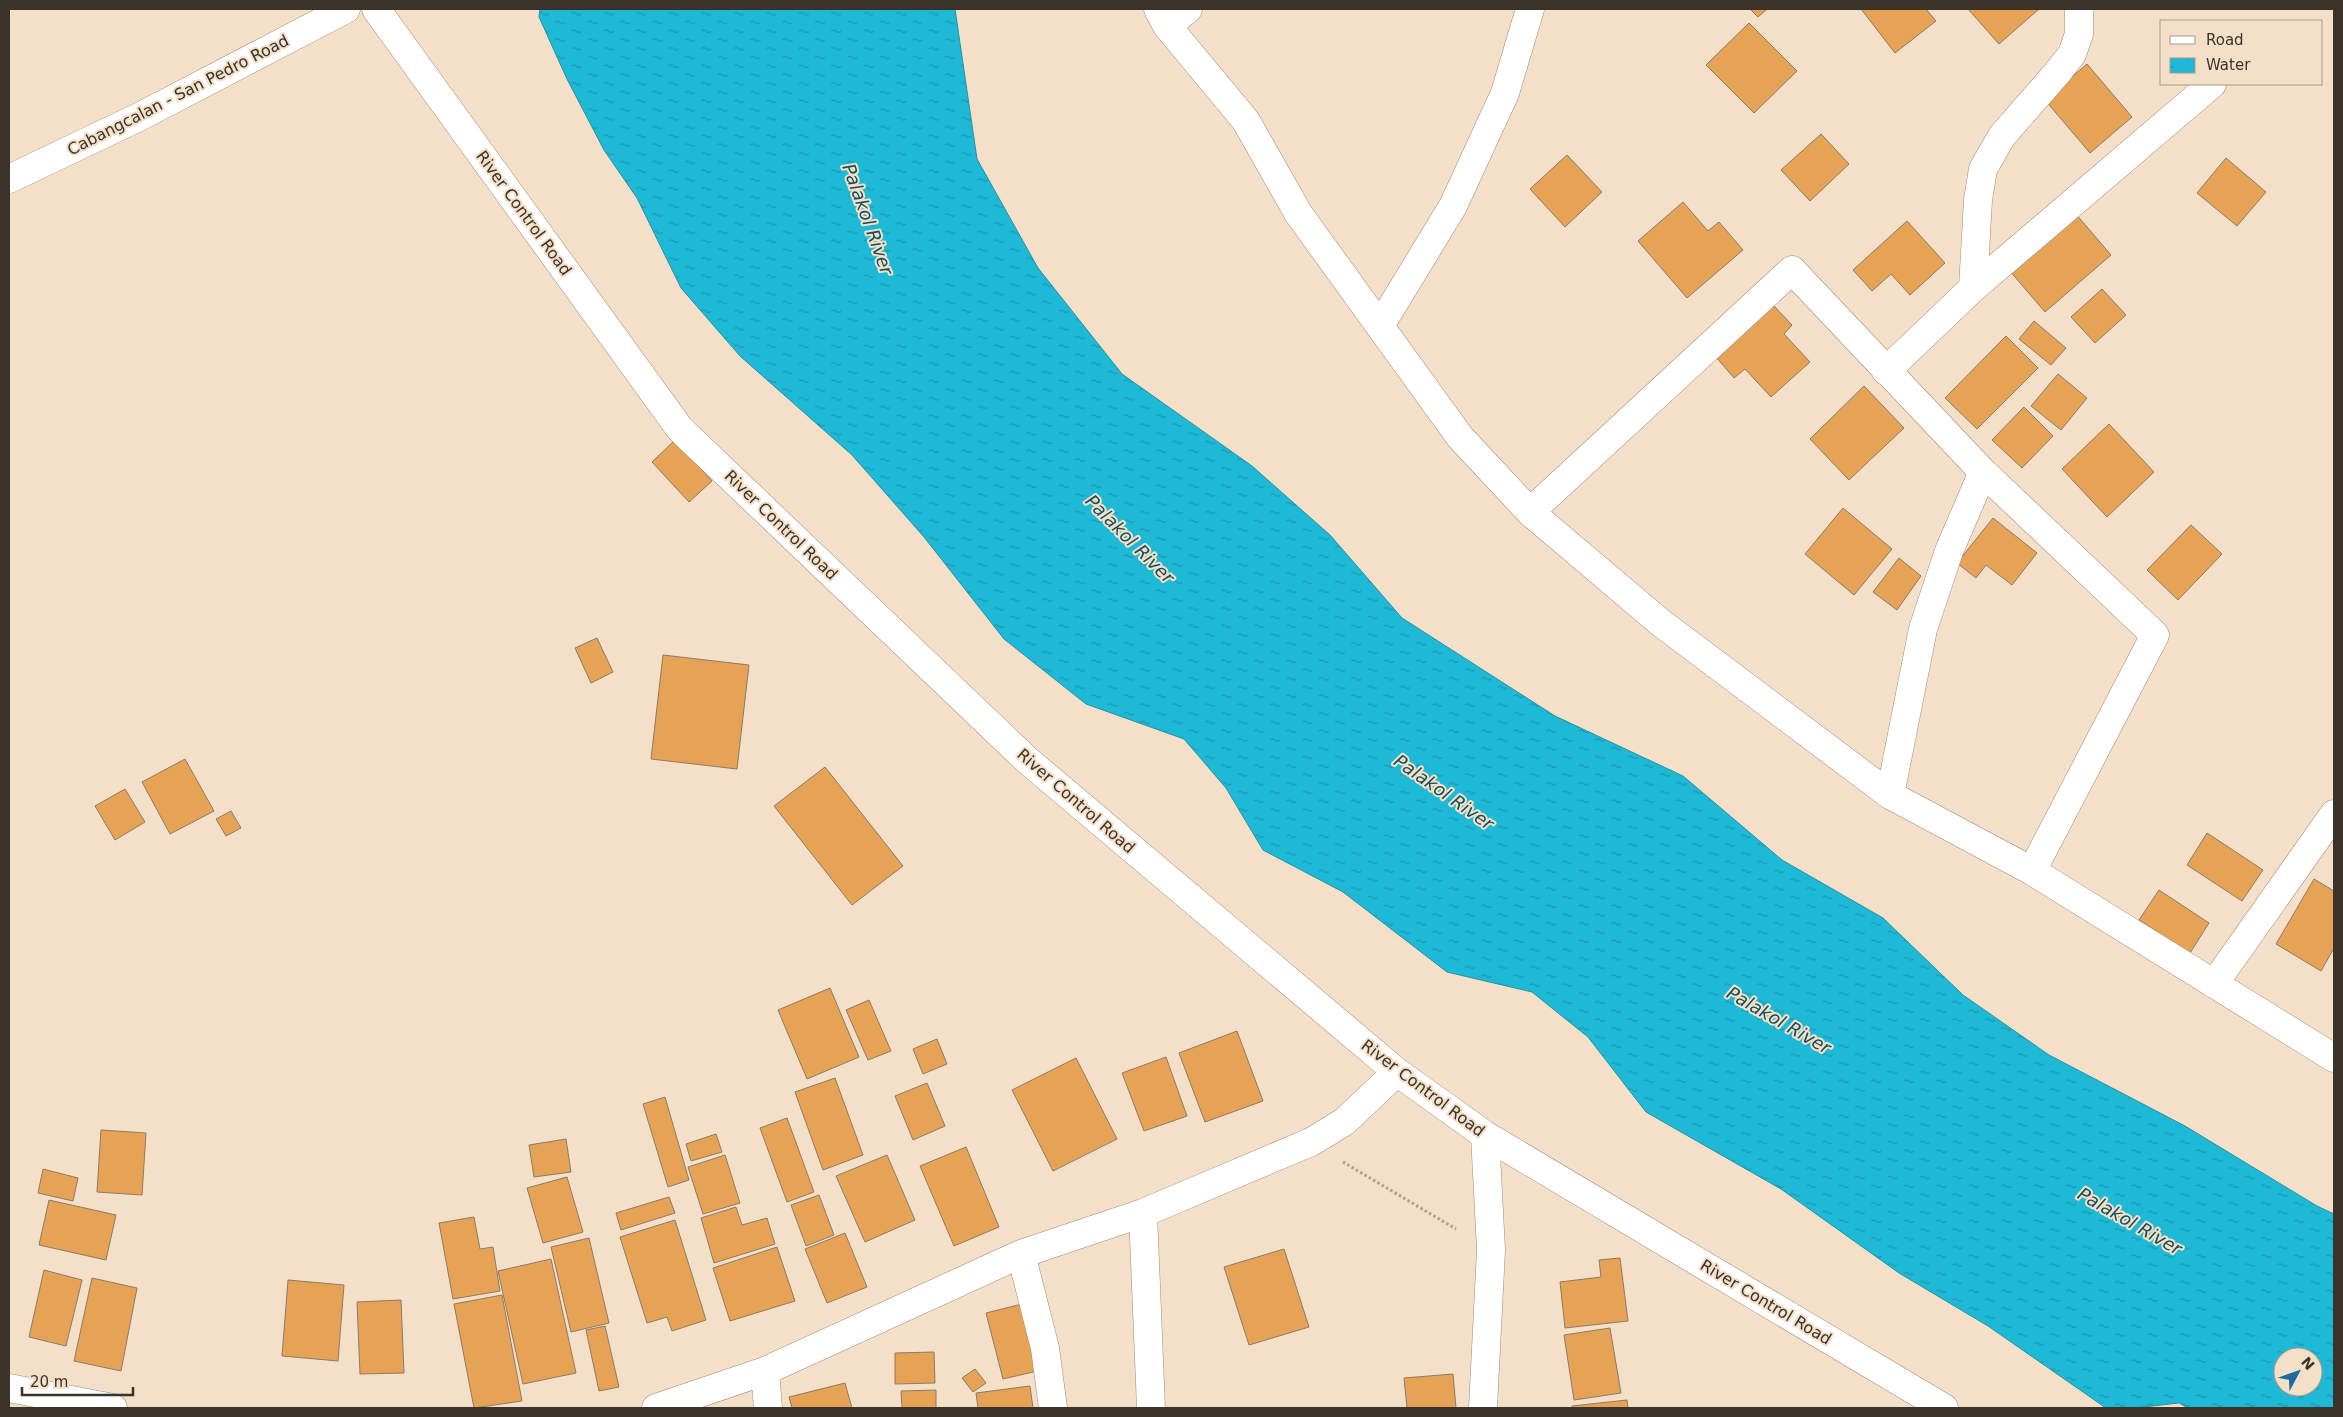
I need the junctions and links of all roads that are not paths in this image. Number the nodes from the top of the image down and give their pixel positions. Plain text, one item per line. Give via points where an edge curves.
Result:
1 (346, 9) edge
2 (376, 9) edge
3 (1188, 9) edge
4 (1530, 9) edge
5 (2079, 12) dead end
6 (1162, 17) edge
7 (2211, 85) edge
8 (9, 179) edge
9 (1973, 288) junction
10 (1380, 326) junction
11 (1886, 371) junction
12 (1983, 472) junction
13 (1530, 512) junction
14 (1890, 795) junction
15 (2334, 814) edge
16 (2032, 871) junction
17 (2214, 984) junction
18 (2334, 1058) edge
19 (1397, 1072) junction
20 (1485, 1135) junction
21 (1142, 1214) junction
22 (1021, 1254) junction
23 (765, 1371) junction
24 (9, 1388) edge
25 (113, 1408) edge
26 (656, 1408) edge
27 (768, 1408) edge
28 (1053, 1408) edge
29 (1151, 1408) edge
30 (1483, 1408) edge
31 (1944, 1408) edge

1 - 8 street, Cabangcalan - San Pedro Road via 139,117
2 - 19 street, River Control Road via 680,429 1027,760
3 - 6 street
4 - 10 street via 1505,93 1454,206
5 - 9 street via 2079,34 2072,54 2002,136 1983,169
6 - 10 street via 1246,122 1298,213
7 - 9 street
9 - 11 street
10 - 13 street via 1460,437
11 - 12 street
11 - 13 street via 1792,270
12 - 14 street via 1949,551 1924,629
12 - 16 street via 2155,635
13 - 14 street via 1661,623
14 - 16 street
15 - 17 street
16 - 17 street
17 - 18 street
19 - 20 street, River Control Road
19 - 21 street via 1344,1122 1311,1142
20 - 30 street via 1491,1250
20 - 31 street, River Control Road
21 - 22 street
21 - 29 street
22 - 23 street
22 - 28 street via 1045,1348
23 - 26 street
23 - 27 street
24 - 25 street

